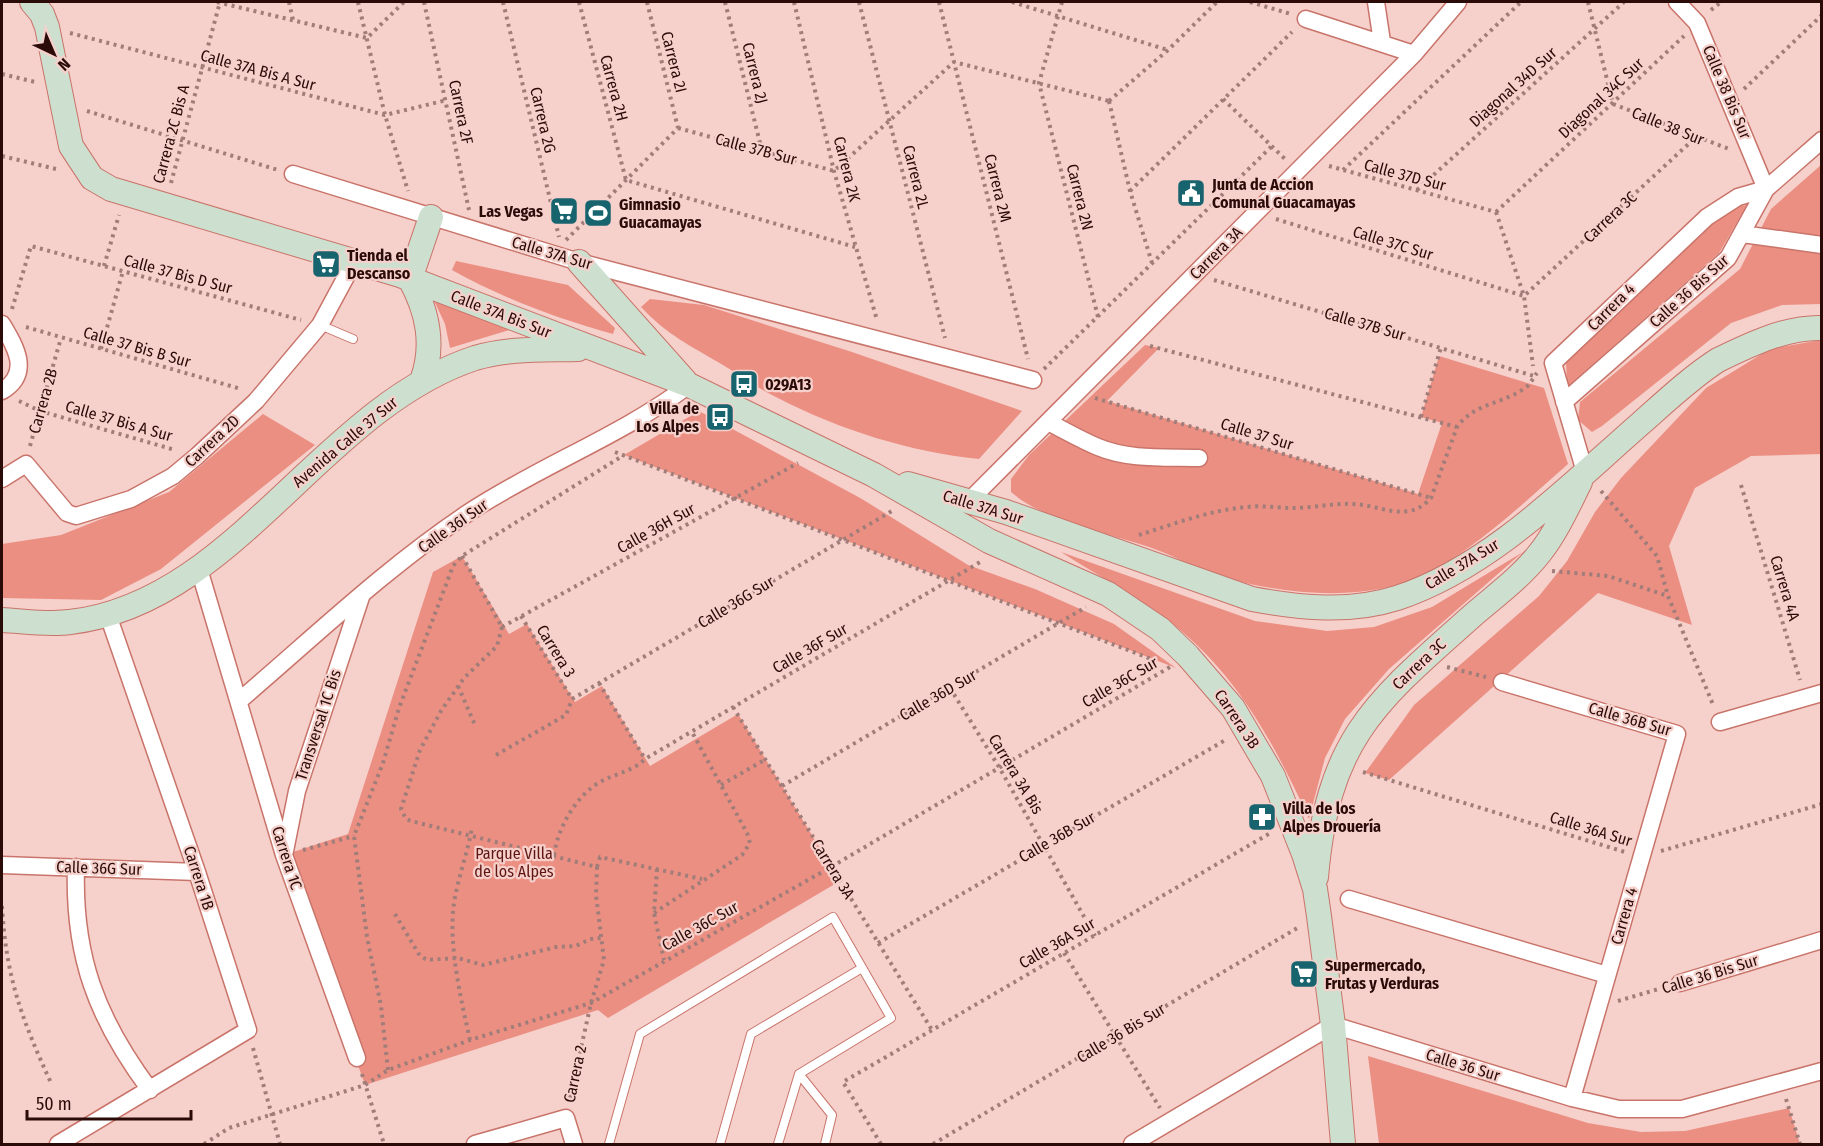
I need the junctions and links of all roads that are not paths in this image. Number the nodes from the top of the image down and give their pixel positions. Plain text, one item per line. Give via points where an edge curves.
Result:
1 (1376, 2) edge
2 (1458, 2) edge
3 (1677, 2) edge
4 (37, 3) edge
5 (1306, 19) road end
6 (1382, 42) junction
7 (1414, 54) junction
8 (1821, 140) edge
9 (293, 174) road end
10 (1766, 189) junction
11 (423, 214) junction
12 (1742, 234) junction
13 (1821, 245) edge
14 (356, 260) junction
15 (579, 262) junction
16 (410, 279) junction
17 (5, 325) edge
18 (320, 325) junction
19 (1821, 328) edge
20 (353, 339) dead end
21 (592, 349) junction
22 (1033, 380) road end
23 (422, 381) junction
24 (689, 385) junction
25 (6, 394) edge
26 (1564, 402) junction
27 (1048, 422) junction
28 (1199, 458) dead end
29 (874, 475) junction
30 (2, 479) edge
31 (1591, 480) junction
32 (969, 501) junction
33 (198, 569) junction
34 (361, 597) junction
35 (108, 615) junction
36 (2, 620) edge
37 (1502, 682) road end
38 (1814, 695) edge
39 (239, 701) junction
40 (1720, 722) road end
41 (1677, 734) joint
42 (284, 855) junction
43 (2, 865) edge
44 (76, 867) junction
45 (197, 872) junction
46 (1315, 889) junction
47 (1348, 899) dead end
48 (1821, 940) edge
49 (862, 968) junction
50 (1607, 975) junction
51 (1680, 982) road end
52 (1333, 1025) junction
53 (357, 1058) road end
54 (1821, 1071) edge
55 (799, 1074) junction
56 (150, 1090) junction
57 (1572, 1098) junction
58 (58, 1144) edge
59 (475, 1144) edge
60 (574, 1144) edge
61 (609, 1144) edge
62 (720, 1144) edge
63 (778, 1144) edge
64 (825, 1144) edge
65 (1132, 1144) edge
66 (1343, 1144) edge

1 - 6 street
2 - 7 street, Carrera 3A
3 - 10 street, Calle 38 Bis Sur via 1697,23
4 - 14 main road via 47,27 71,146 92,178 111,189
5 - 6 street
6 - 7 street
7 - 27 street, Carrera 3A
8 - 10 street, Calle 36 Bis Sur
9 - 11 street, Calle 37A Sur
10 - 12 street, Calle 36 Bis Sur
10 - 26 street, Carrera 4 via 1738,196 1707,217 1553,363
11 - 15 street, Calle 37A Sur
11 - 16 main road
12 - 13 street
12 - 26 street, Calle 36 Bis Sur via 1728,258
14 - 16 main road
14 - 18 street, Carrera 2D
15 - 22 street, Calle 37A Sur
15 - 24 main road
16 - 21 main road, Calle 37A Bis Sur
16 - 23 main road via 424,312 430,342
17 - 25 street, Carrera 2B via 20,365
18 - 20 lane
18 - 30 street, Carrera 2D via 260,395 196,456 173,476 131,499 76,516 67,513 26,464
19 - 31 main road, Calle 37A Sur via 1781,334 1718,360 1692,379
21 - 23 main road, Avenida Calle 37 Sur via 504,351
21 - 24 main road, Avenida Calle 37 Sur
23 - 33 main road, Avenida Calle 37 Sur via 379,410
24 - 29 main road, Avenida Calle 37 Sur
24 - 34 street, Calle 36I Sur via 638,420 469,512
26 - 31 street
27 - 28 street via 1119,453
27 - 32 street, Carrera 3A
29 - 32 main road, Calle 37A Sur
29 - 46 main road, Carrera 3B via 989,541 1108,594 1160,629 1216,687 1245,728 1277,785
31 - 32 main road, Calle 37A Sur via 1462,568 1395,598 1360,605 1292,606 1252,599
31 - 46 main road, Carrera 3C via 1534,560 1386,695 1352,740 1325,809
33 - 35 main road, Avenida Calle 37 Sur via 150,598
33 - 39 street, Carrera 1C
34 - 39 street, Calle 36I Sur
34 - 42 street, Transversal 1C Bis via 297,791
35 - 36 main road, Avenida Calle 37 Sur via 68,623
35 - 45 street, Carrera 1B
37 - 41 street, Calle 36B Sur
38 - 40 street
39 - 42 street, Carrera 1C
41 - 50 street, Carrera 4
42 - 53 street, Carrera 1C
43 - 44 street, Calle 36G Sur
44 - 45 street, Calle 36G Sur
44 - 56 street via 76,918 94,995 117,1042
45 - 56 street, Carrera 1B via 248,1030
46 - 52 main road, Carrera 3B
47 - 50 street
48 - 51 street, Calle 36 Bis Sur
49 - 55 lane via 891,1018
49 - 61 lane via 833,917 640,1034
49 - 62 lane via 751,1034
50 - 57 street, Carrera 4
52 - 57 street, Calle 36 Sur
52 - 65 street
52 - 66 main road, Carrera 3B
54 - 57 street, Calle 36 Sur via 1683,1109 1619,1109
55 - 63 lane
55 - 64 lane via 832,1115
56 - 58 street
59 - 60 street, Carrera 2 via 566,1118

